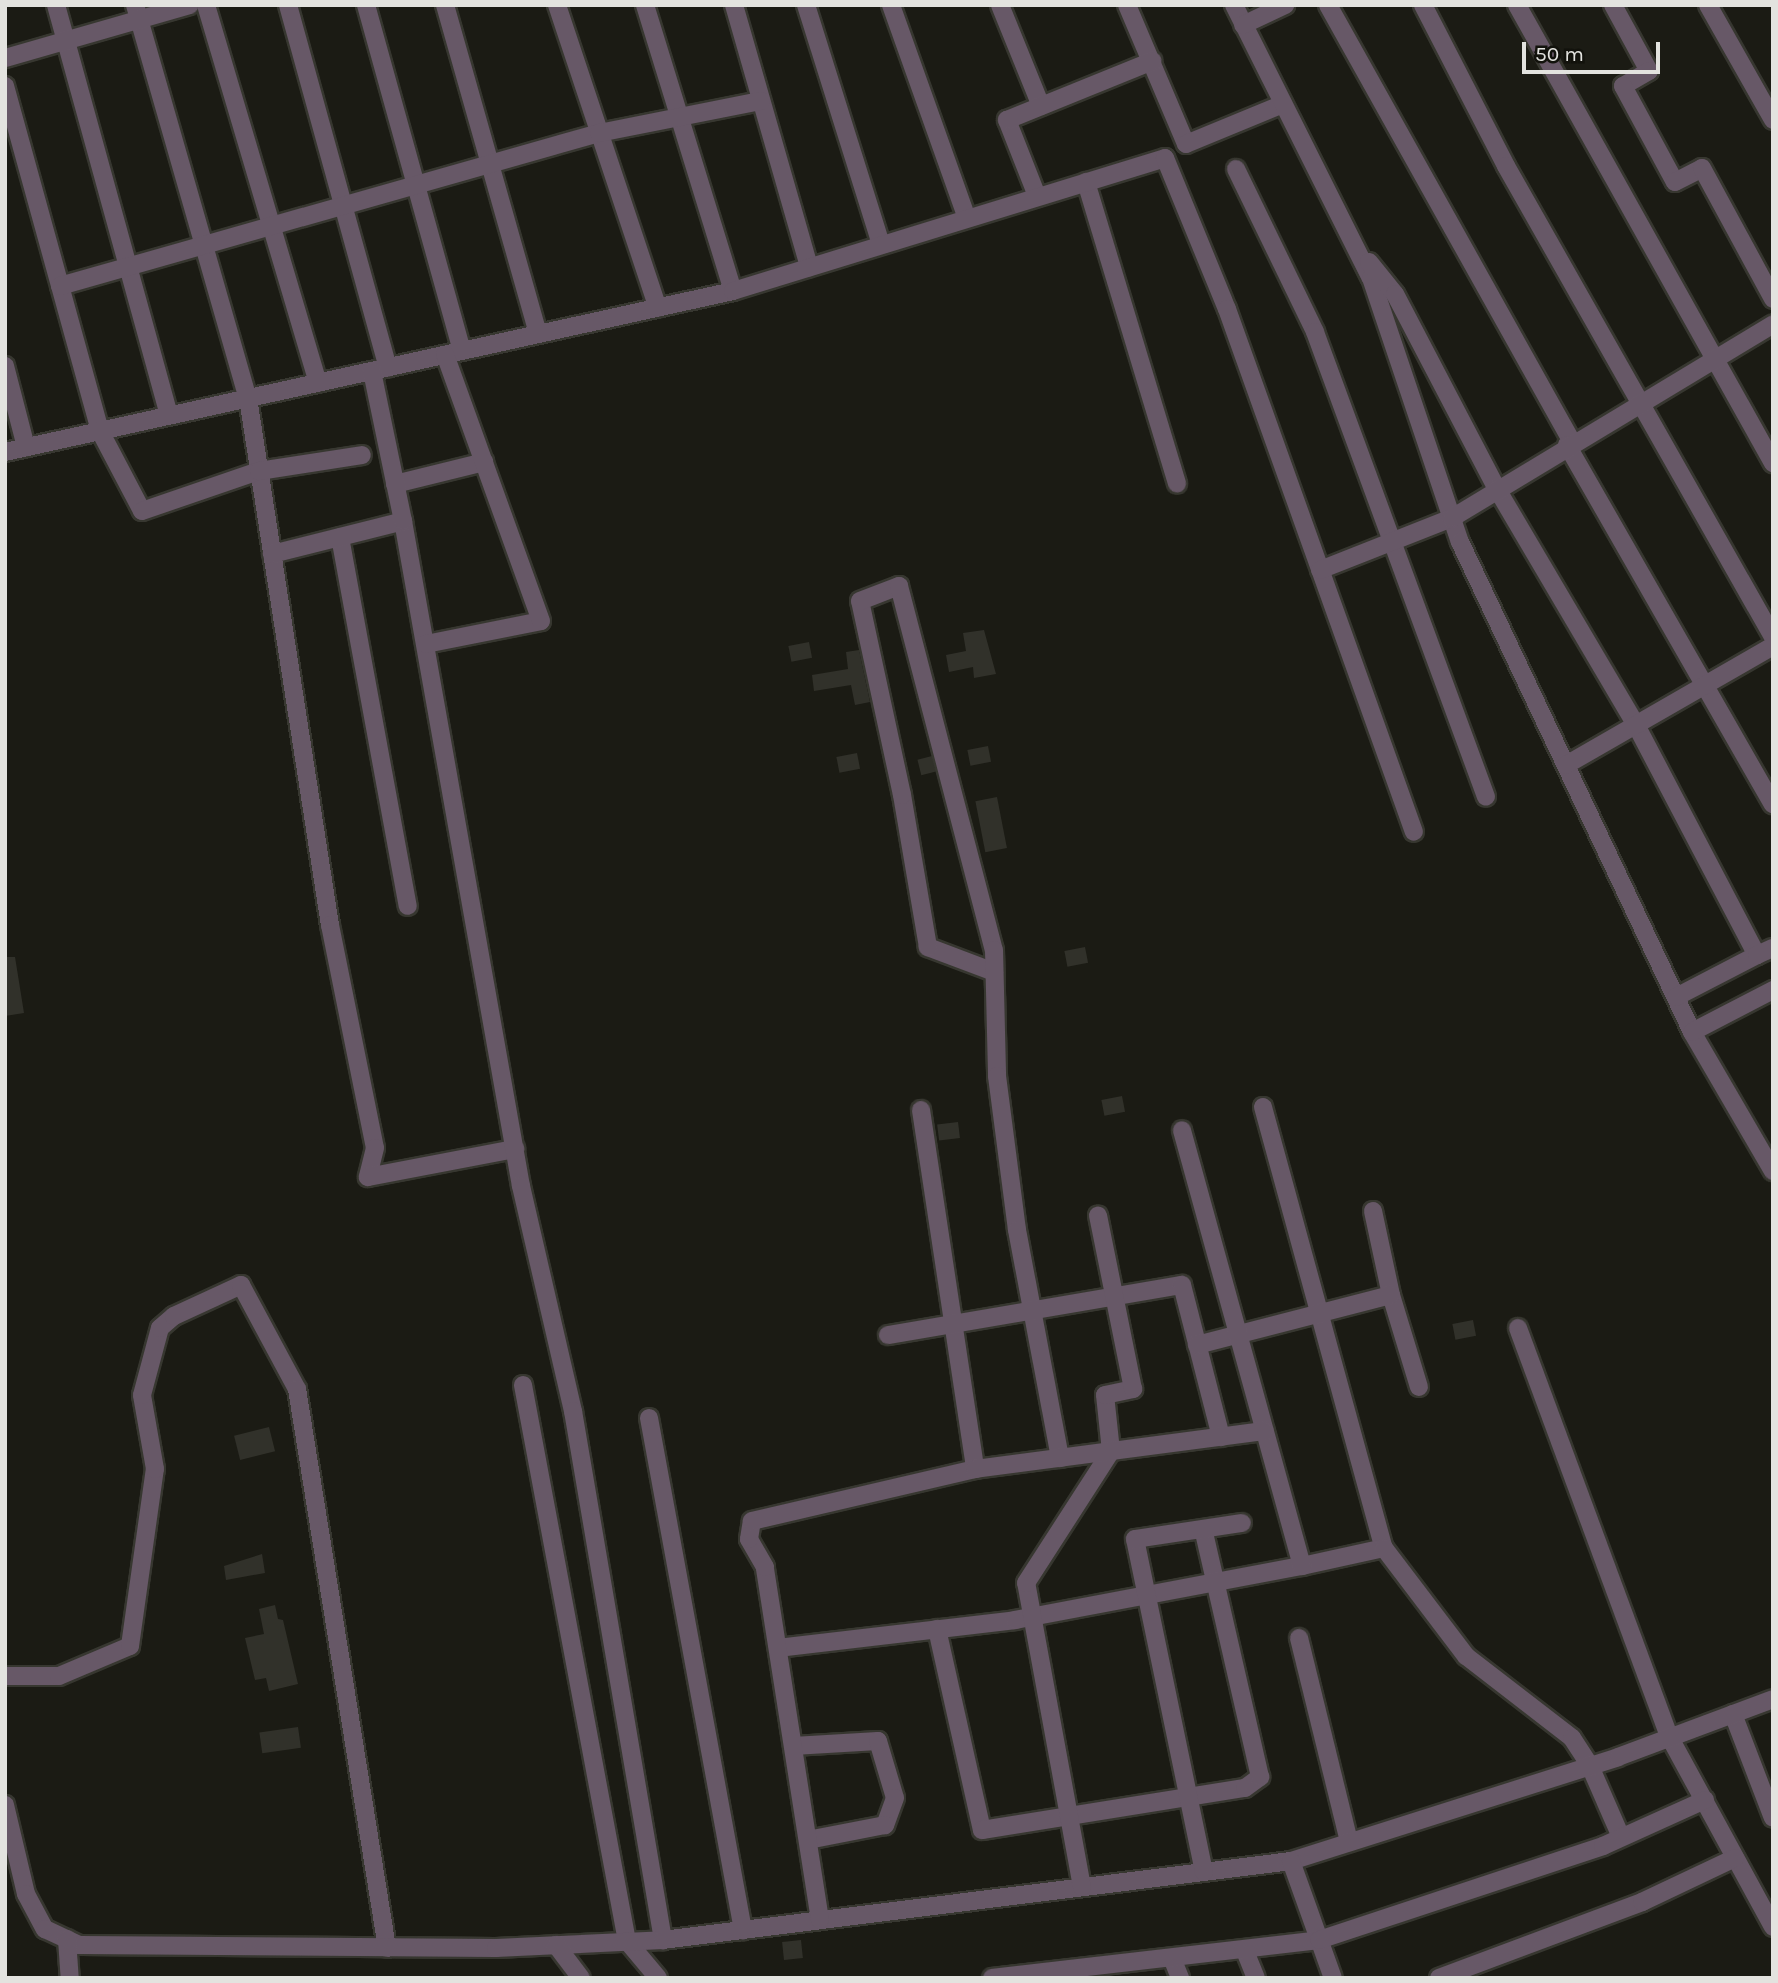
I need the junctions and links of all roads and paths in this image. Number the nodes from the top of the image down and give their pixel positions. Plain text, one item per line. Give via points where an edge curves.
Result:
1 (56, 5) edge
2 (190, 5) edge
3 (206, 5) edge
4 (288, 5) edge
5 (366, 5) edge
6 (445, 5) edge
7 (557, 5) edge
8 (645, 5) edge
9 (734, 5) edge
10 (806, 5) edge
11 (891, 5) edge
12 (1000, 5) edge
13 (1127, 5) edge
14 (1234, 5) edge
15 (1285, 5) edge
16 (1328, 5) edge
17 (1423, 5) edge
18 (1517, 5) edge
19 (1613, 5) edge
20 (1708, 5) edge
21 (137, 12) edge
22 (1244, 25) junction
23 (66, 40) junction
24 (5, 58) edge
25 (1152, 61) junction
26 (5, 86) edge
27 (761, 101) junction
28 (1283, 104) junction
29 (1041, 106) junction
30 (680, 117) junction
31 (1773, 120) edge
32 (600, 133) junction
33 (490, 164) junction
34 (1236, 169) dead end
35 (1086, 182) junction
36 (416, 185) junction
37 (1037, 196) junction
38 (344, 205) junction
39 (967, 218) junction
40 (271, 226) junction
41 (1352, 241) junction
42 (204, 245) junction
43 (881, 245) junction
44 (128, 267) junction
45 (809, 267) junction
46 (60, 286) junction
47 (733, 291) junction
48 (1773, 299) edge
49 (658, 308) junction
50 (1773, 324) edge
51 (538, 334) junction
52 (453, 353) junction
53 (1714, 358) junction
54 (5, 366) edge
55 (380, 369) junction
56 (318, 383) junction
57 (248, 398) junction
58 (1639, 402) junction
59 (169, 415) junction
60 (100, 431) junction
61 (1569, 443) junction
62 (26, 447) junction
63 (5, 452) edge
64 (362, 455) dead end
65 (484, 462) junction
66 (1773, 463) edge
67 (259, 471) junction
68 (396, 484) junction
69 (1177, 484) dead end
70 (1497, 489) junction
71 (1452, 518) junction
72 (403, 520) junction
73 (340, 537) junction
74 (1391, 542) junction
75 (272, 554) junction
76 (1320, 570) junction
77 (1773, 637) edge
78 (426, 644) junction
79 (1773, 646) edge
80 (1705, 685) junction
81 (1636, 725) junction
82 (1566, 765) junction
83 (1486, 797) dead end
84 (1773, 804) edge
85 (1414, 832) dead end
86 (408, 906) dead end
87 (1765, 951) edge
88 (994, 972) junction
89 (1773, 990) edge
90 (1676, 997) junction
91 (1692, 1032) junction
92 (1263, 1107) dead end
93 (921, 1110) dead end
94 (1182, 1130) dead end
95 (515, 1149) junction
96 (1773, 1171) edge
97 (1373, 1211) dead end
98 (1098, 1216) dead end
99 (1391, 1295) junction
100 (1114, 1297) junction
101 (1319, 1310) junction
102 (1032, 1311) junction
103 (953, 1324) junction
104 (1518, 1328) dead end
105 (1238, 1333) junction
106 (888, 1335) dead end
107 (1197, 1345) junction
108 (523, 1385) dead end
109 (1419, 1387) dead end
110 (649, 1418) dead end
111 (1265, 1431) junction
112 (1221, 1437) junction
113 (1111, 1451) junction
114 (1060, 1458) junction
115 (975, 1469) junction
116 (1242, 1522) dead end
117 (1203, 1529) junction
118 (1384, 1548) junction
119 (1302, 1566) junction
120 (1215, 1583) junction
121 (1149, 1596) junction
122 (1029, 1617) junction
123 (937, 1629) junction
124 (1300, 1638) dead end
125 (778, 1648) junction
126 (5, 1676) edge
127 (1773, 1699) edge
128 (1732, 1714) junction
129 (1670, 1738) junction
130 (793, 1746) junction
131 (1591, 1766) junction
132 (1189, 1798) junction
133 (1704, 1800) junction
134 (5, 1805) edge
135 (1068, 1818) junction
136 (1773, 1818) edge
137 (1621, 1837) junction
138 (808, 1840) junction
139 (1349, 1842) junction
140 (1735, 1858) junction
141 (1291, 1861) junction
142 (1204, 1872) junction
143 (1082, 1887) junction
144 (820, 1920) junction
145 (1773, 1927) edge
146 (743, 1930) junction
147 (66, 1939) junction
148 (663, 1940) junction
149 (1319, 1940) junction
150 (627, 1941) junction
151 (556, 1945) junction
152 (387, 1948) junction
153 (1245, 1951) junction
154 (1172, 1958) junction
155 (1055, 1974) edge
156 (70, 1978) edge
157 (581, 1978) edge
158 (658, 1978) edge
159 (992, 1978) edge
160 (1180, 1978) edge
161 (1256, 1978) edge
162 (1333, 1978) edge
163 (1439, 1978) edge

1 - 23 street
2 - 21 street
3 - 40 street
4 - 38 street
5 - 36 street
6 - 33 street
7 - 32 street
8 - 30 street
9 - 27 street
10 - 43 street
11 - 39 street
12 - 29 street
13 - 25 street
14 - 22 street
15 - 22 street
16 - 61 street
17 - 58 street
18 - 53 street
19 - 48 street via 1649,71 1623,86 1668,170 1675,182 1702,168
20 - 31 street
21 - 23 street
21 - 42 street
22 - 28 street
23 - 24 street
23 - 44 street
25 - 28 street via 1186,144
25 - 29 street
26 - 46 street
27 - 30 street
27 - 45 street
28 - 41 street
29 - 37 street via 1007,120
30 - 32 street
30 - 47 street
32 - 33 street
32 - 49 street
33 - 36 street
33 - 51 street
34 - 74 street via 1315,332
35 - 37 street
35 - 69 street
35 - 76 street via 1165,158 1227,309
36 - 38 street
36 - 52 street
37 - 39 street
38 - 40 street
38 - 55 street
39 - 43 street
40 - 42 street
40 - 56 street
41 - 70 street via 1395,294
41 - 71 street via 1371,278
42 - 44 street
42 - 57 street
43 - 45 street
44 - 46 street
44 - 59 street
45 - 47 street
46 - 60 street
47 - 49 street
49 - 51 street
50 - 53 street
51 - 52 street
52 - 55 street
52 - 65 street
53 - 58 street
53 - 66 street
54 - 62 street
55 - 56 street
55 - 68 street
56 - 57 street
57 - 59 street
57 - 67 street
58 - 61 street
58 - 77 street
59 - 60 street
60 - 62 street
60 - 67 street via 142,511
61 - 70 street
61 - 80 street
62 - 63 street
64 - 67 street
65 - 68 street
65 - 78 street via 541,621
67 - 75 street
68 - 72 street
70 - 71 street
70 - 81 street
71 - 74 street
71 - 82 street
72 - 73 street
72 - 78 street
73 - 75 street
73 - 86 street
74 - 76 street
74 - 83 street
75 - 95 street via 330,925 375,1148 368,1177
76 - 85 street
78 - 95 street
79 - 80 street
80 - 81 street
80 - 84 street
81 - 82 street
81 - 87 street
82 - 90 street
87 - 90 street
88 - 88 street via 994,950 899,586 860,601 902,795 928,947
88 - 102 street via 997,1076
89 - 91 street
90 - 91 street
91 - 96 street
92 - 101 street
93 - 103 street
94 - 105 street
95 - 148 street via 573,1411
97 - 99 street
98 - 100 street
99 - 101 street
99 - 109 street
100 - 102 street
100 - 107 street via 1182,1285
100 - 113 street via 1133,1389 1105,1395
101 - 105 street
101 - 118 street
102 - 103 street
102 - 114 street
103 - 106 street
103 - 115 street
104 - 129 street
105 - 107 street
105 - 111 street
107 - 112 street
108 - 150 street
110 - 146 street
111 - 112 street
111 - 119 street
112 - 113 street
113 - 114 street
113 - 122 street via 1026,1583
114 - 115 street
115 - 125 street via 752,1521 749,1539 765,1567
116 - 117 street
117 - 120 street
117 - 121 street via 1135,1539
118 - 119 street
118 - 131 street via 1466,1656 1572,1738
119 - 120 street
120 - 121 street
120 - 132 street via 1260,1777 1245,1788
121 - 122 street
121 - 132 street
122 - 123 street
122 - 135 street
123 - 125 street
123 - 135 street via 982,1830
124 - 139 street
125 - 130 street
126 - 152 street via 59,1676 130,1646 155,1469 142,1395 160,1328 174,1316 241,1285 297,1389
127 - 128 street
128 - 129 street
128 - 136 street
129 - 131 street
129 - 133 street
130 - 138 street
130 - 138 street via 878,1741 895,1798 885,1825
131 - 137 street
131 - 139 street
132 - 135 street
132 - 142 street
133 - 137 street
133 - 140 street
134 - 147 street via 26,1894 45,1929
135 - 143 street
137 - 149 street
138 - 144 street
139 - 141 street
140 - 145 street
140 - 163 street via 1642,1902
141 - 142 street
141 - 149 street
142 - 143 street
143 - 144 street
144 - 146 street
146 - 148 street
147 - 152 street via 103,1947
147 - 156 street
148 - 150 street
149 - 153 street
149 - 162 street
150 - 151 street
150 - 158 street
151 - 152 street
151 - 157 street
153 - 154 street
153 - 161 street
154 - 155 street
154 - 160 street
155 - 159 street

